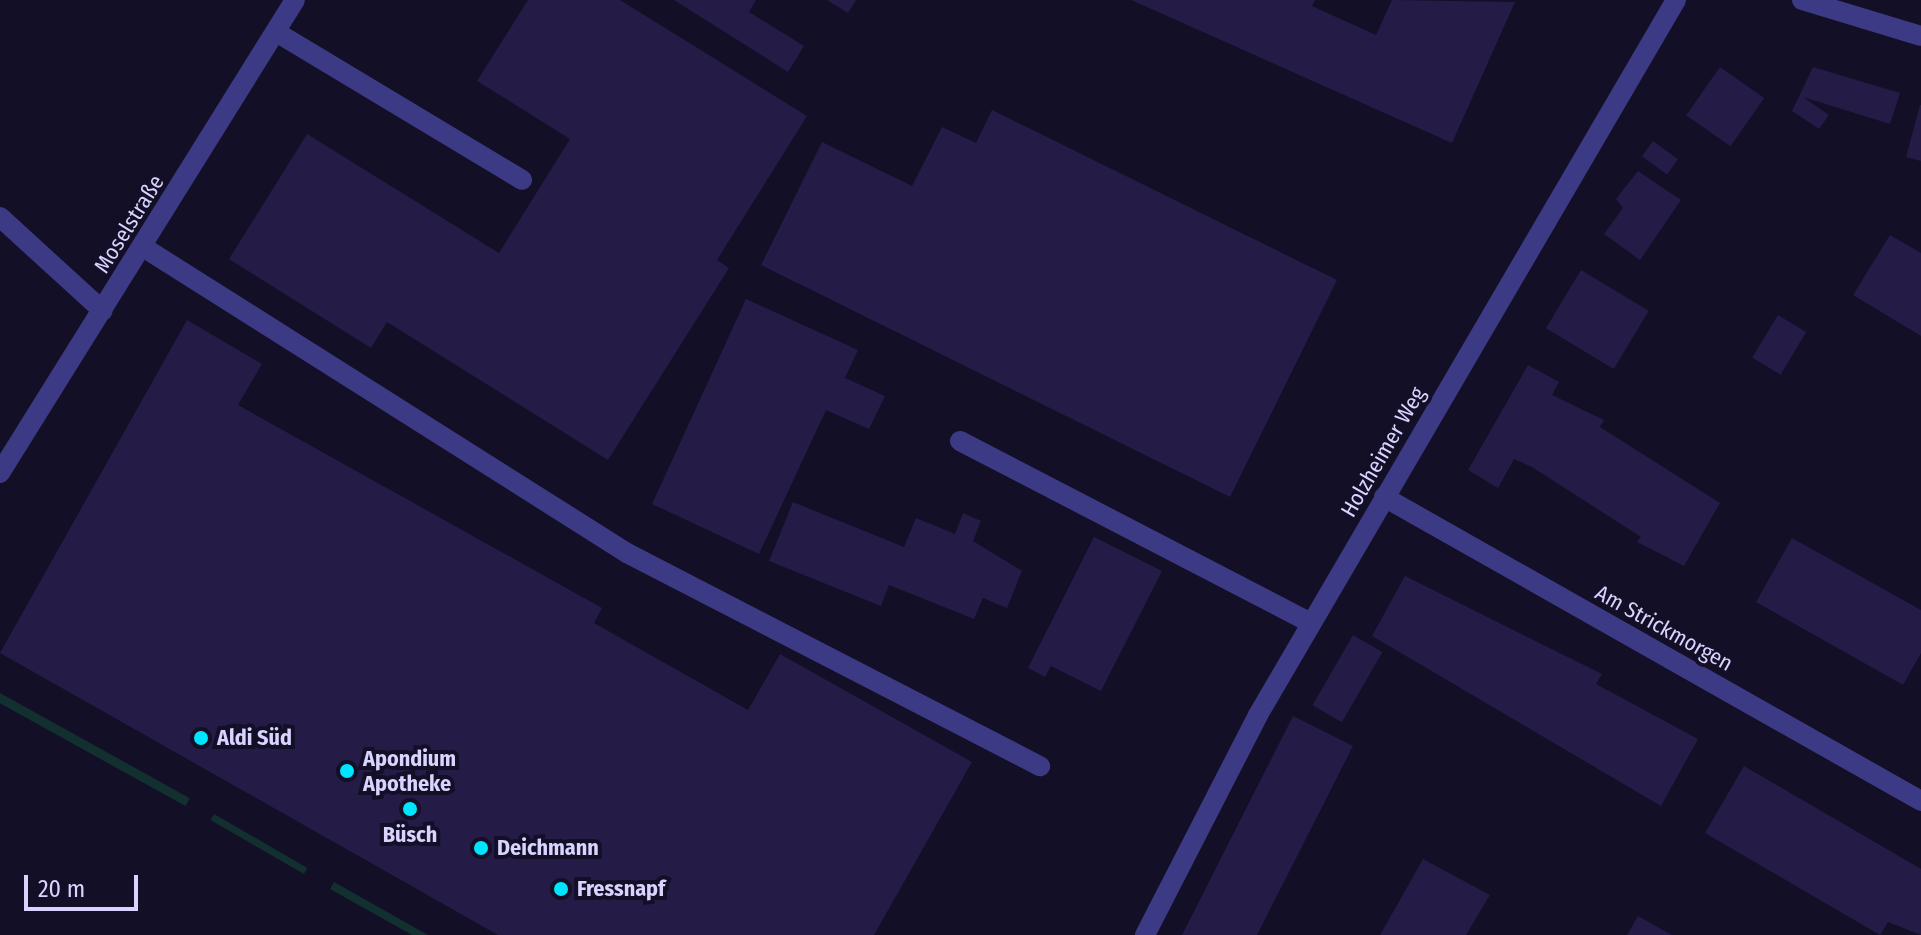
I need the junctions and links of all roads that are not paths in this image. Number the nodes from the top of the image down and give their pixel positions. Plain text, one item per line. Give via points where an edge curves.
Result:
1 (295, 0) edge
2 (1676, 0) edge
3 (1802, 0) edge
4 (276, 32) junction
5 (1921, 36) edge
6 (522, 180) dead end
7 (0, 217) edge
8 (143, 247) junction
9 (103, 311) junction
10 (960, 441) dead end
11 (0, 473) edge
12 (1384, 497) junction
13 (1311, 623) junction
14 (1040, 766) dead end
15 (1921, 801) edge
16 (1145, 935) edge

1 - 4 street, Moselstraße
2 - 12 street, Holzheimer Weg
3 - 5 street
4 - 6 street
4 - 8 street, Moselstraße
7 - 9 street
8 - 9 street, Moselstraße
8 - 14 street via 627,553
9 - 11 street, Moselstraße
10 - 13 street
12 - 13 street, Holzheimer Weg
12 - 15 street, Am Strickmorgen
13 - 16 street, Holzheimer Weg via 1225,773

